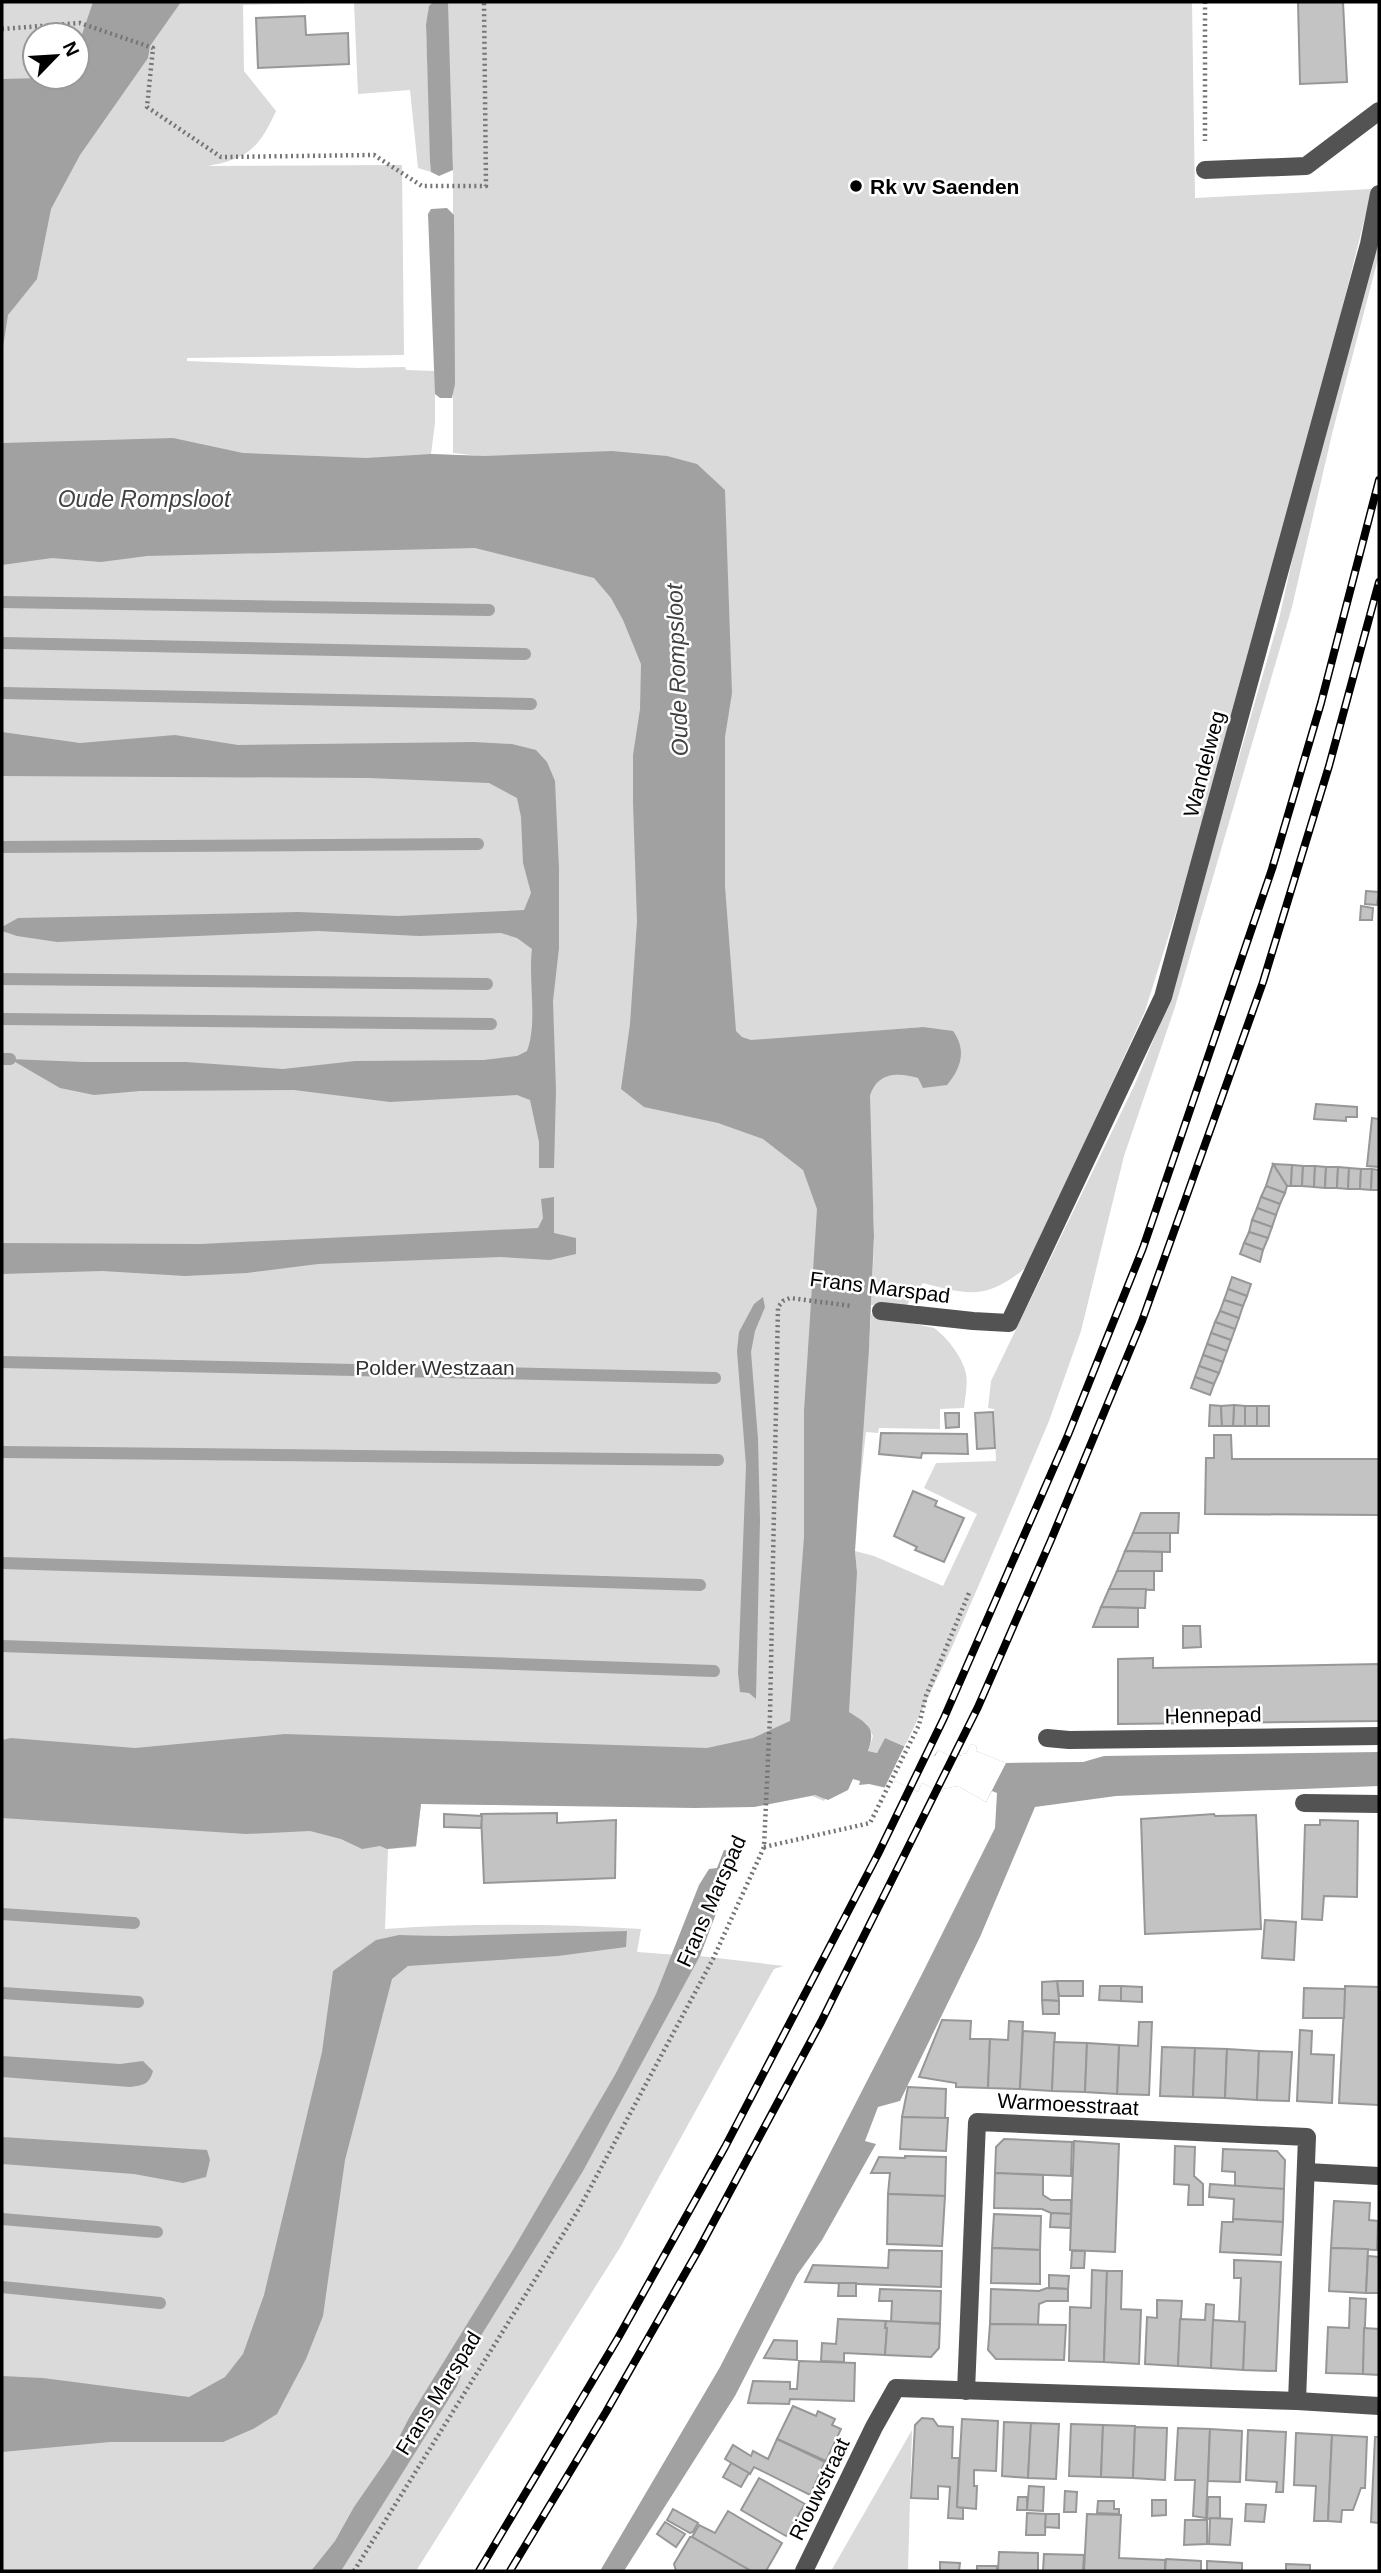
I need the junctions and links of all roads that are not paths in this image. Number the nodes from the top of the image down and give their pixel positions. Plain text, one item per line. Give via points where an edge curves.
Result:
1 (1379, 111) edge
2 (1205, 170) road end
3 (1379, 194) edge
4 (881, 1311) road end
5 (1009, 1323) joint
6 (1379, 1736) edge
7 (1047, 1738) dead end
8 (1304, 1803) dead end
9 (1379, 1804) edge
10 (1307, 2172) junction
11 (1379, 2176) edge
12 (966, 2391) junction
13 (1297, 2401) junction
14 (1379, 2406) edge
15 (804, 2571) edge

1 - 2 street via 1306,166
3 - 5 street, Wandelweg via 1163,998
4 - 5 street, Frans Marspad
6 - 7 street, Hennepad
8 - 9 street
10 - 11 street
10 - 12 street, Warmoesstraat via 1307,2137 977,2122
10 - 13 street, Warmoesstraat
12 - 13 street
12 - 15 street, Riouwstraat via 896,2388
13 - 14 street

